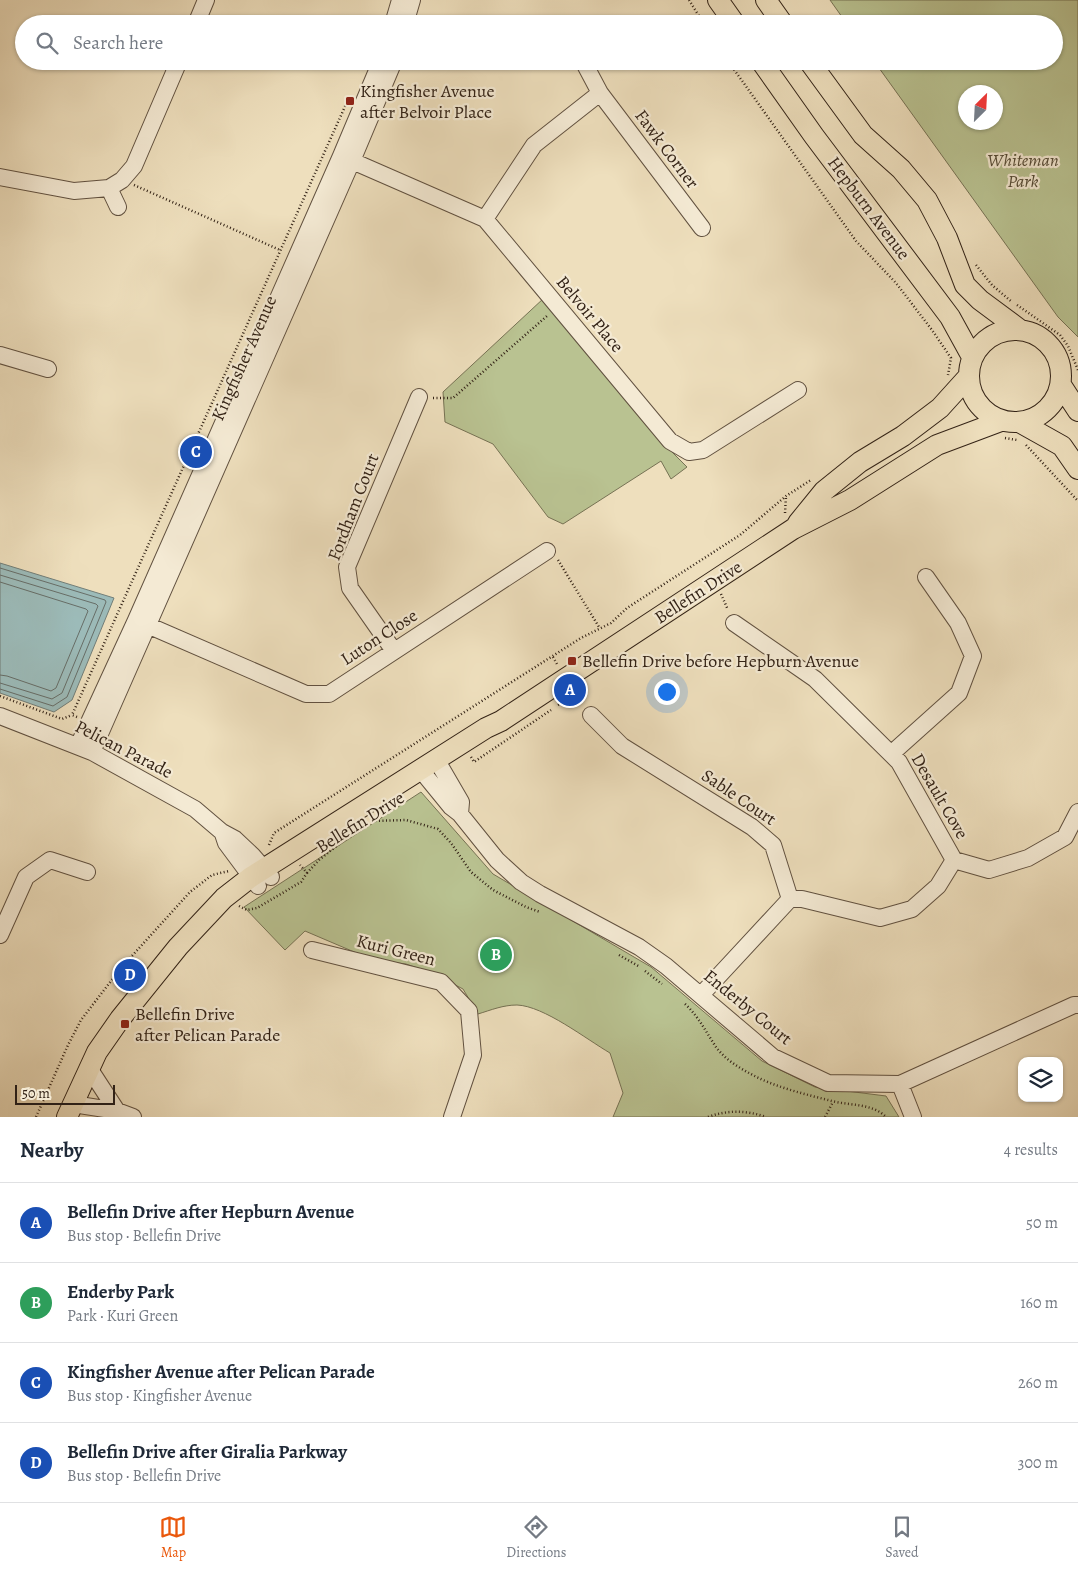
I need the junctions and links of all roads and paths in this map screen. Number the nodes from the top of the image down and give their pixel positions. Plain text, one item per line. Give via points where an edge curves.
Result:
1 (206, 0) edge
2 (400, 0) edge
3 (412, 0) edge
4 (689, 0) edge
5 (718, 0) edge
6 (766, 0) edge
7 (200, 15) edge
8 (396, 15) edge
9 (408, 15) edge
10 (698, 15) edge
11 (729, 15) edge
12 (776, 15) edge
13 (175, 70) edge
14 (378, 70) edge
15 (390, 70) edge
16 (588, 70) edge
17 (734, 70) edge
18 (767, 70) edge
19 (816, 70) edge
20 (600, 93) junction
21 (348, 99) dead end
22 (347, 158) junction
23 (0, 177) edge
24 (115, 184) junction
25 (118, 207) dead end
26 (485, 219) junction
27 (702, 228) dead end
28 (280, 250) junction
29 (296, 257) junction
30 (557, 306) junction
31 (1019, 329) junction
32 (0, 355) edge
33 (970, 367) junction
34 (48, 369) dead end
35 (948, 380) dead end
36 (1061, 385) junction
37 (798, 390) dead end
38 (419, 397) joint
39 (1078, 411) edge
40 (1008, 427) junction
41 (1078, 469) edge
42 (1078, 501) edge
43 (794, 529) junction
44 (547, 551) joint
45 (926, 577) dead end
46 (714, 581) junction
47 (141, 622) junction
48 (734, 622) joint
49 (599, 628) dead end
50 (394, 651) junction
51 (566, 678) junction
52 (0, 696) edge
53 (72, 715) junction
54 (591, 715) joint
55 (0, 716) edge
56 (88, 722) junction
57 (85, 749) junction
58 (891, 754) junction
59 (432, 770) junction
60 (1078, 812) edge
61 (367, 824) dead end
62 (354, 832) dead end
63 (261, 844) dead end
64 (954, 860) junction
65 (298, 863) junction
66 (87, 872) dead end
67 (261, 877) junction
68 (208, 878) dead end
69 (231, 899) junction
70 (790, 899) junction
71 (5, 910) edge
72 (543, 913) dead end
73 (0, 936) edge
74 (312, 950) dead end
75 (618, 954) dead end
76 (669, 989) dead end
77 (701, 995) junction
78 (682, 1000) dead end
79 (1078, 1005) edge
80 (89, 1068) junction
81 (900, 1084) junction
82 (834, 1102) junction
83 (70, 1110) edge
84 (117, 1111) junction
85 (133, 1117) edge
86 (452, 1117) edge
87 (708, 1117) edge
88 (766, 1117) edge
89 (825, 1117) edge
90 (886, 1117) edge
91 (912, 1117) edge

1 - 7 street
2 - 8 street
3 - 9 street
4 - 10 path
5 - 11 main road
6 - 12 main road
13 - 24 street via 134,166
14 - 22 street, Kingfisher Avenue
15 - 22 street, Kingfisher Avenue
16 - 20 street, Fawk Corner
17 - 35 path via 856,241 896,283 932,330 951,358
18 - 33 main road, Hepburn Avenue via 950,317
19 - 31 main road via 863,135 901,169 927,200 947,238 965,285
20 - 26 street via 534,145
20 - 27 street, Fawk Corner
21 - 28 path
22 - 26 street, Belvoir Place
22 - 29 street, Kingfisher Avenue
22 - 47 street, Kingfisher Avenue
23 - 24 street via 74,191
24 - 25 street
24 - 28 path
26 - 30 street, Belvoir Place
28 - 29 path
28 - 53 path
29 - 47 street, Kingfisher Avenue
30 - 37 street, Belvoir Place via 670,441 689,452 703,450
30 - 38 path via 453,398
31 - 33 main road via 1000,332 983,342
31 - 36 main road via 1038,335 1053,348 1061,366
32 - 34 street
33 - 40 main road via 972,396 984,411
33 - 43 main road, Bellefin Drive via 942,407 860,462 824,491
36 - 39 main road
36 - 40 main road via 1054,404 1039,416
38 - 50 street, Fordham Court via 347,566 350,588
40 - 41 main road via 1062,446
40 - 42 path
40 - 43 main road, Bellefin Drive via 937,445 850,500
43 - 46 main road, Bellefin Drive
44 - 49 path via 560,562
44 - 50 street, Luton Close
45 - 58 street via 958,623 973,656 959,693
46 - 48 path
46 - 51 main road, Bellefin Drive
47 - 50 street, Luton Close via 306,694 329,694
47 - 56 street, Kingfisher Avenue
47 - 57 street, Kingfisher Avenue
48 - 58 street, Desault Cove via 815,679
51 - 54 path
51 - 59 main road, Bellefin Drive via 502,721 486,728
52 - 53 path via 62,719
53 - 56 path
54 - 70 street, Sable Court via 622,746 752,827 774,845
55 - 57 street, Pelican Parade
56 - 57 street, Kingfisher Avenue
57 - 67 street, Pelican Parade via 195,809 222,832 226,843
58 - 64 street, Desault Cove via 899,762
59 - 65 main road, Bellefin Drive
59 - 77 street, Enderby Court via 461,802 460,814 497,860 521,882 638,947
60 - 64 street via 1065,837 1028,858 989,870
61 - 72 path via 373,820 406,820 438,829 471,872 493,890 526,908
62 - 65 path via 319,860
63 - 65 path via 282,844
64 - 70 street, Desault Cove via 938,886 912,910 880,918
65 - 67 main road, Bellefin Drive
65 - 69 path via 301,882 258,908 247,910
66 - 71 street via 50,860 26,877
67 - 69 main road, Bellefin Drive
68 - 69 path
69 - 80 main road, Bellefin Drive via 210,914 173,953 126,1011
70 - 77 street
71 - 73 street
74 - 86 street, Kuri Green via 441,982 470,1011 473,1055
75 - 76 path
77 - 81 street, Enderby Court via 773,1057 828,1082
78 - 82 path via 729,1061 769,1083
79 - 81 street, Enderby Court
80 - 83 main road, Bellefin Drive
80 - 84 street
81 - 91 street
82 - 89 path
82 - 90 path via 875,1109
83 - 84 street
84 - 85 street
87 - 88 path via 734,1111

